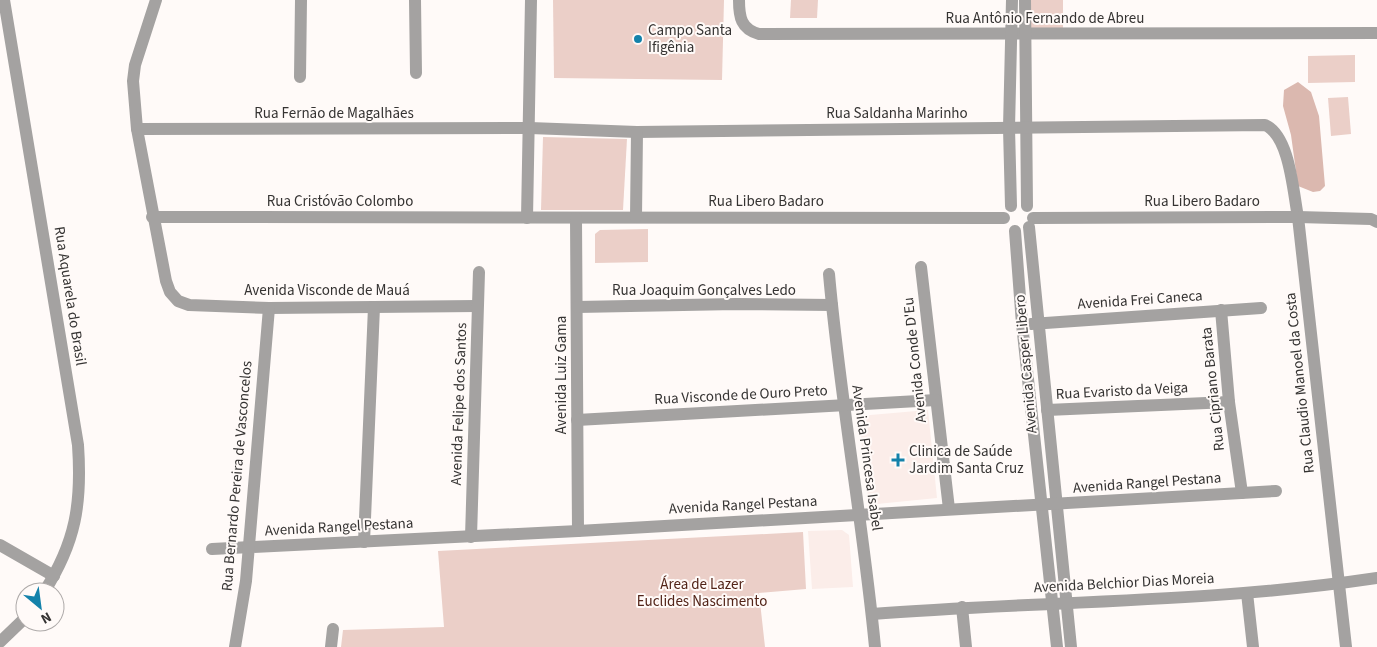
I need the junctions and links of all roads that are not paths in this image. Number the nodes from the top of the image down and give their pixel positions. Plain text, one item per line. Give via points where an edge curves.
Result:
1 (156, 0) edge
2 (301, 0) edge
3 (415, 0) edge
4 (531, 0) edge
5 (739, 0) edge
6 (1012, 0) edge
7 (1025, 0) edge
8 (3, 4) edge
9 (1377, 33) edge
10 (1018, 34) junction
11 (416, 73) dead end
12 (300, 77) dead end
13 (1265, 125) joint
14 (530, 128) junction
15 (1009, 128) junction
16 (1026, 128) junction
17 (137, 129) junction
18 (637, 132) junction
19 (1011, 206) junction
20 (1027, 206) junction
21 (152, 217) junction
22 (1298, 217) junction
23 (527, 218) junction
24 (576, 218) junction
25 (636, 218) junction
26 (1004, 218) junction
27 (1374, 220) edge
28 (1031, 223) junction
29 (1015, 232) junction
30 (921, 267) dead end
31 (479, 272) dead end
32 (829, 274) dead end
33 (832, 305) junction
34 (477, 306) junction
35 (374, 307) junction
36 (577, 307) junction
37 (269, 308) junction
38 (1261, 308) dead end
39 (1221, 310) junction
40 (1039, 323) junction
41 (1022, 324) junction
42 (936, 400) junction
43 (1229, 402) junction
44 (842, 405) junction
45 (1047, 410) junction
46 (577, 420) junction
47 (1276, 491) dead end
48 (1242, 493) junction
49 (1043, 505) junction
50 (1057, 505) junction
51 (949, 509) junction
52 (861, 514) junction
53 (578, 531) junction
54 (471, 537) junction
55 (364, 542) junction
56 (0, 545) edge
57 (248, 548) junction
58 (212, 549) dead end
59 (54, 576) junction
60 (1377, 578) edge
61 (50, 582) edge
62 (1339, 583) junction
63 (1247, 593) junction
64 (1067, 602) junction
65 (1052, 603) junction
66 (962, 607) junction
67 (872, 614) junction
68 (15, 628) edge
69 (333, 629) dead end
70 (0, 642) edge
71 (235, 647) edge
72 (331, 647) edge
73 (874, 647) edge
74 (966, 647) edge
75 (1058, 647) edge
76 (1072, 647) edge
77 (1253, 647) edge
78 (1346, 647) edge

1 - 17 street via 132,81
2 - 12 street
3 - 11 street
4 - 14 street
5 - 10 street, Rua Antônio Fernando de Abreu via 742,23 748,31 758,34
6 - 10 street
7 - 10 street
8 - 59 street, Rua Aquarela do Brasil via 78,445 81,484 76,522
9 - 10 street, Rua Antônio Fernando de Abreu
10 - 15 street
10 - 16 street
13 - 16 street, Rua Saldanha Marinho
13 - 22 street, Rua Claudio Manoel da Costa via 1273,129 1284,147
14 - 17 street, Rua Fernão de Magalhães
14 - 18 street, Rua Saldanha Marinho
14 - 23 street
15 - 16 street, Rua Saldanha Marinho
15 - 18 street, Rua Saldanha Marinho
15 - 19 street
16 - 20 street
17 - 21 street
18 - 25 street
19 - 20 street via 1020,203
19 - 26 street
20 - 28 street via 1031,211
21 - 23 street, Rua Cristóvão Colombo
21 - 37 street, Avenida Visconde de Mauá via 166,281 178,301 189,305
22 - 27 street, Rua Libero Badaro
22 - 28 street, Rua Libero Badaro
22 - 62 street, Rua Claudio Manoel da Costa
23 - 24 street, Rua Libero Badaro
24 - 25 street, Rua Libero Badaro
24 - 36 street, Avenida Luiz Gama
25 - 26 street, Rua Libero Badaro
26 - 29 street via 1007,226
28 - 29 street via 1024,231
28 - 40 street, Avenida Casper Libero
29 - 41 street, Avenida Casper Libero
30 - 42 street, Avenida Conde D'Eu
31 - 34 street, Avenida Felipe dos Santos
32 - 33 street, Avenida Princesa Isabel
33 - 36 street, Rua Joaquim Gonçalves Ledo
33 - 44 street, Avenida Princesa Isabel
34 - 35 street, Avenida Visconde de Mauá
34 - 54 street, Avenida Felipe dos Santos
35 - 37 street, Avenida Visconde de Mauá
35 - 55 street
36 - 46 street, Avenida Luiz Gama
37 - 57 street, Rua Bernardo Pereira de Vasconcelos
38 - 39 street, Avenida Frei Caneca
39 - 40 street, Avenida Frei Caneca
39 - 43 street, Rua Cipriano Barata
40 - 41 street, Avenida Frei Caneca
40 - 45 street, Avenida Casper Libero
41 - 49 street, Avenida Casper Libero
42 - 44 street, Rua Visconde de Ouro Preto
42 - 51 street, Avenida Conde D'Eu
43 - 45 street, Rua Evaristo da Veiga
43 - 48 street, Rua Cipriano Barata
44 - 46 street, Rua Visconde de Ouro Preto
44 - 52 street, Avenida Princesa Isabel
45 - 50 street, Avenida Casper Libero
46 - 53 street, Avenida Luiz Gama
47 - 48 street, Avenida Rangel Pestana
48 - 50 street, Avenida Rangel Pestana
49 - 50 street, Avenida Rangel Pestana
49 - 51 street, Avenida Rangel Pestana
49 - 65 street, Avenida Casper Libero
50 - 64 street, Avenida Casper Libero
51 - 52 street, Avenida Rangel Pestana
52 - 53 street, Avenida Rangel Pestana
52 - 67 street, Avenida Princesa Isabel
53 - 54 street, Avenida Rangel Pestana
54 - 55 street, Avenida Rangel Pestana
55 - 57 street, Avenida Rangel Pestana
56 - 59 street
57 - 58 street, Avenida Rangel Pestana
57 - 71 street, Rua Bernardo Pereira de Vasconcelos
59 - 61 street, Rua Aquarela do Brasil
60 - 62 street, Avenida Belchior Dias Moreia
62 - 63 street, Avenida Belchior Dias Moreia
62 - 78 street, Rua Claudio Manoel da Costa
63 - 64 street, Avenida Belchior Dias Moreia
63 - 77 street
64 - 65 street, Avenida Belchior Dias Moreia
64 - 76 street, Avenida Casper Libero
65 - 66 street, Avenida Belchior Dias Moreia
65 - 75 street, Avenida Casper Libero
66 - 67 street, Avenida Belchior Dias Moreia
66 - 74 street
67 - 73 street, Avenida Princesa Isabel
68 - 70 street
69 - 72 street

